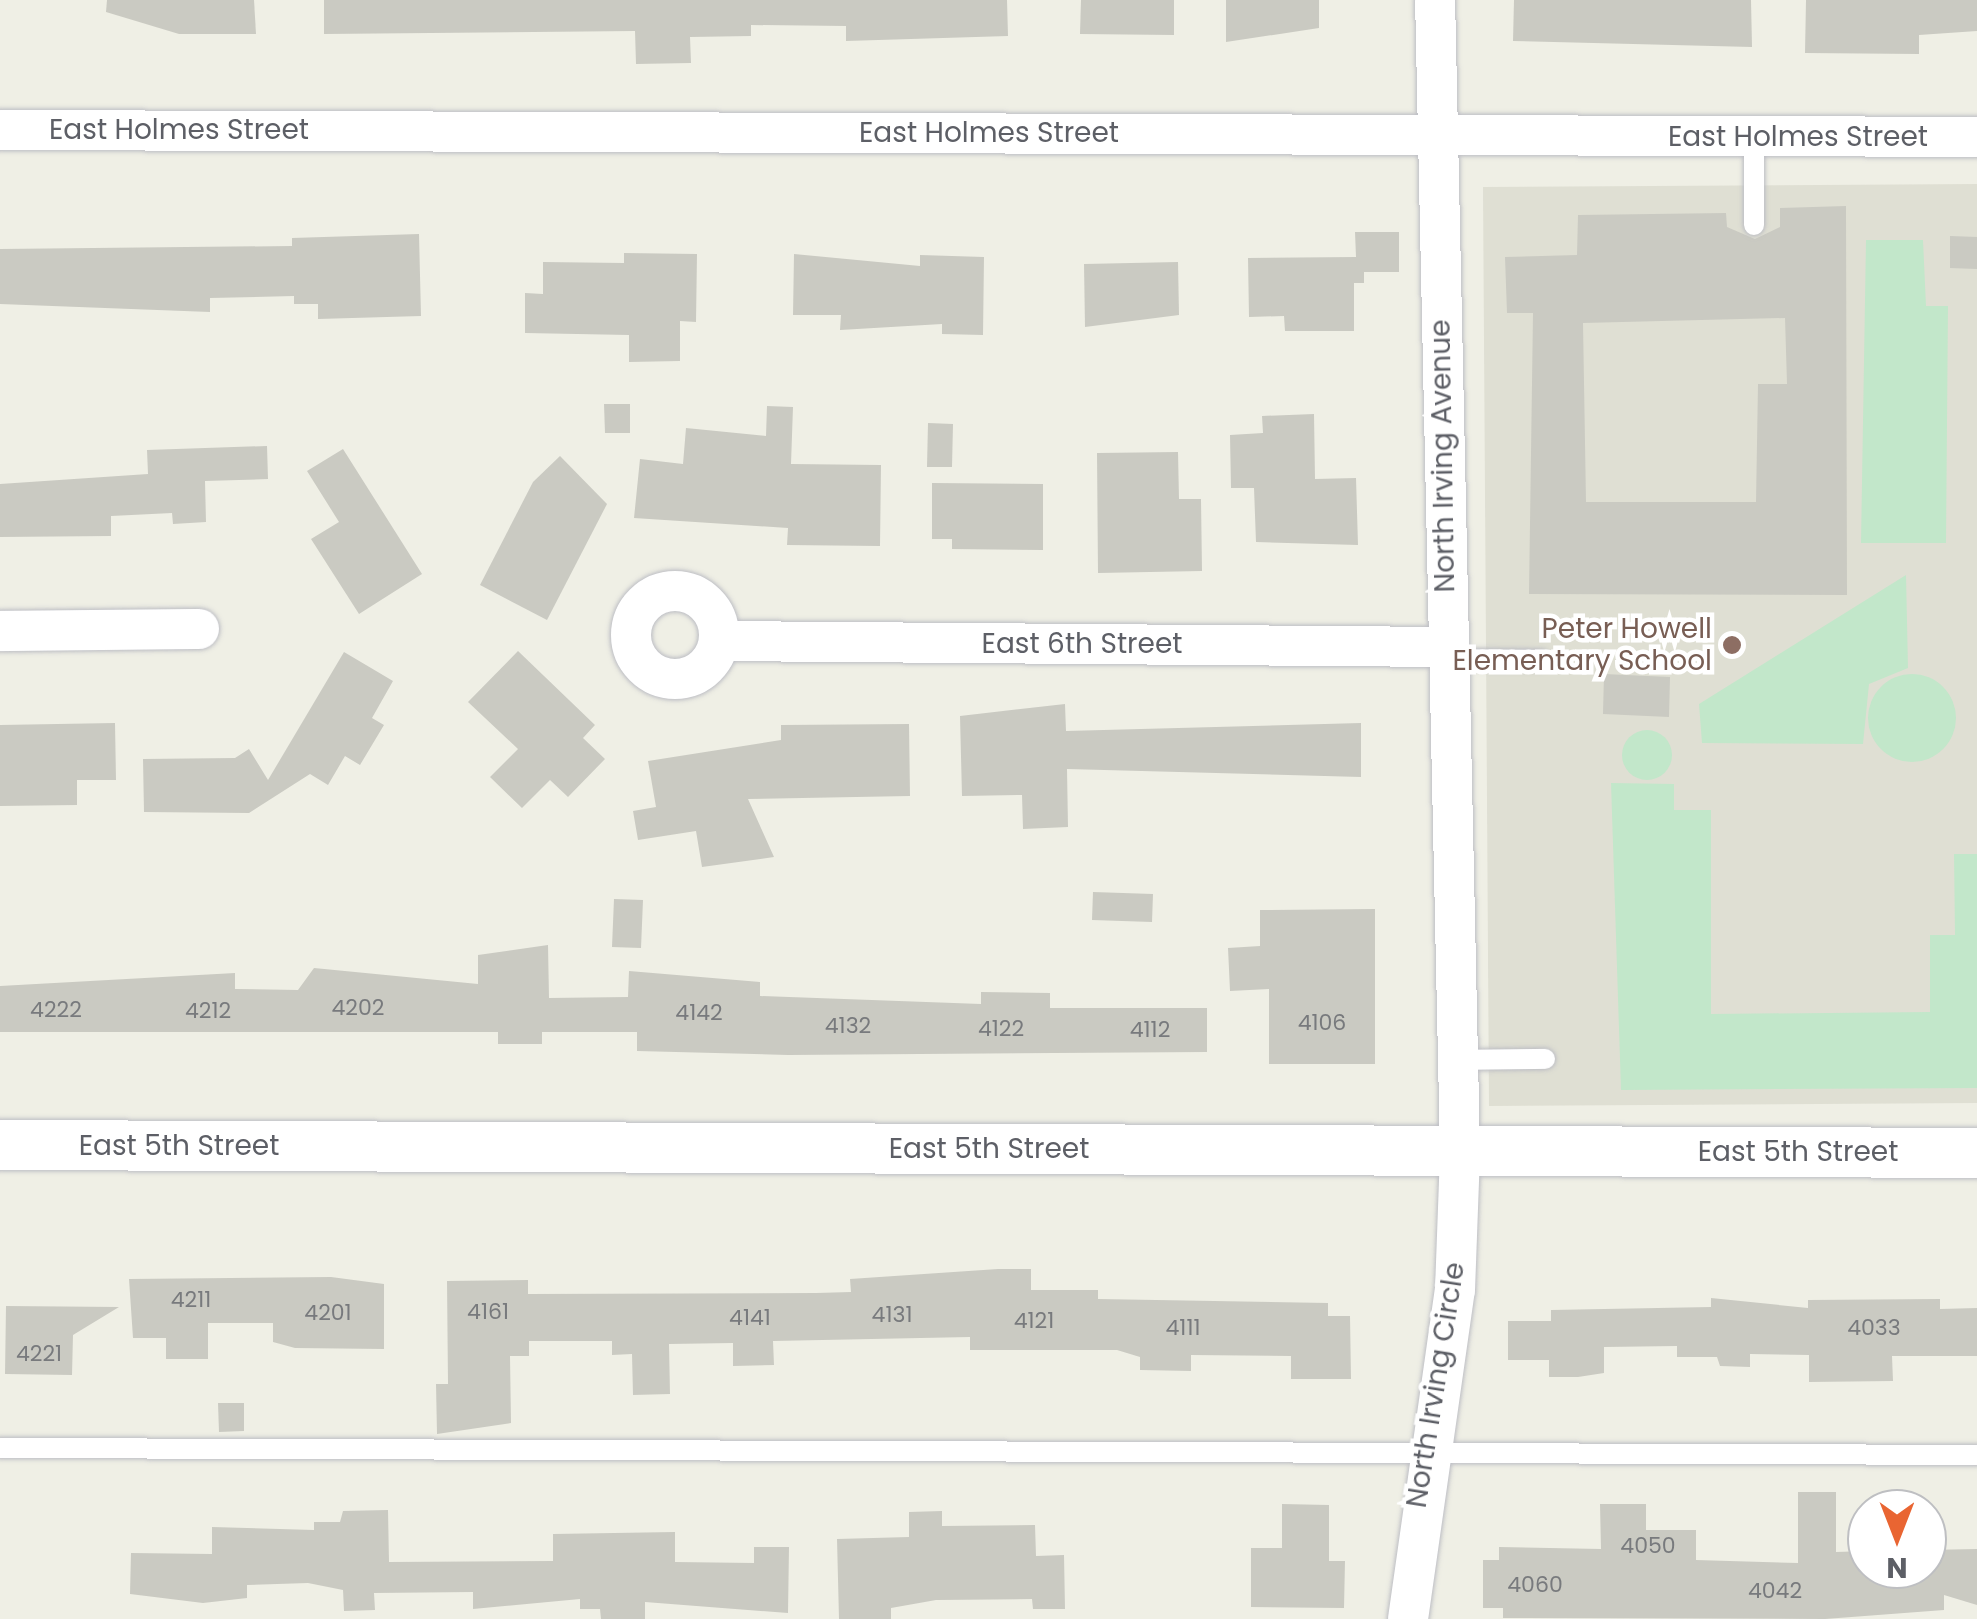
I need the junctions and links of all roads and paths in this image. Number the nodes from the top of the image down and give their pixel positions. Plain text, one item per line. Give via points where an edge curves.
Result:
1 (1435, 0) edge
2 (0, 130) edge
3 (1437, 136) junction
4 (1754, 137) junction
5 (1977, 137) edge
6 (1754, 225) dead end
7 (199, 629) dead end
8 (0, 630) edge
9 (719, 641) dead end
10 (1447, 653) junction
11 (1541, 660) dead end
12 (1546, 1058) dead end
13 (1458, 1060) junction
14 (0, 1145) edge
15 (1460, 1150) junction
16 (1977, 1153) edge
17 (0, 1448) edge
18 (1428, 1451) junction
19 (1977, 1455) edge
20 (1408, 1619) edge

1 - 3 street, North Irving Avenue
2 - 3 street, East Holmes Street
3 - 4 street, East Holmes Street
3 - 10 street, North Irving Avenue
4 - 5 street, East Holmes Street
4 - 6 lane
7 - 8 street
9 - 10 street, East 6th Street
10 - 11 lane
10 - 13 street, North Irving Avenue
12 - 13 lane
13 - 15 street, North Irving Avenue
14 - 15 street, East 5th Street
15 - 16 street, East 5th Street
15 - 18 street, North Irving Circle via 1455,1290
17 - 18 lane
18 - 19 lane
18 - 20 street, North Irving Circle

